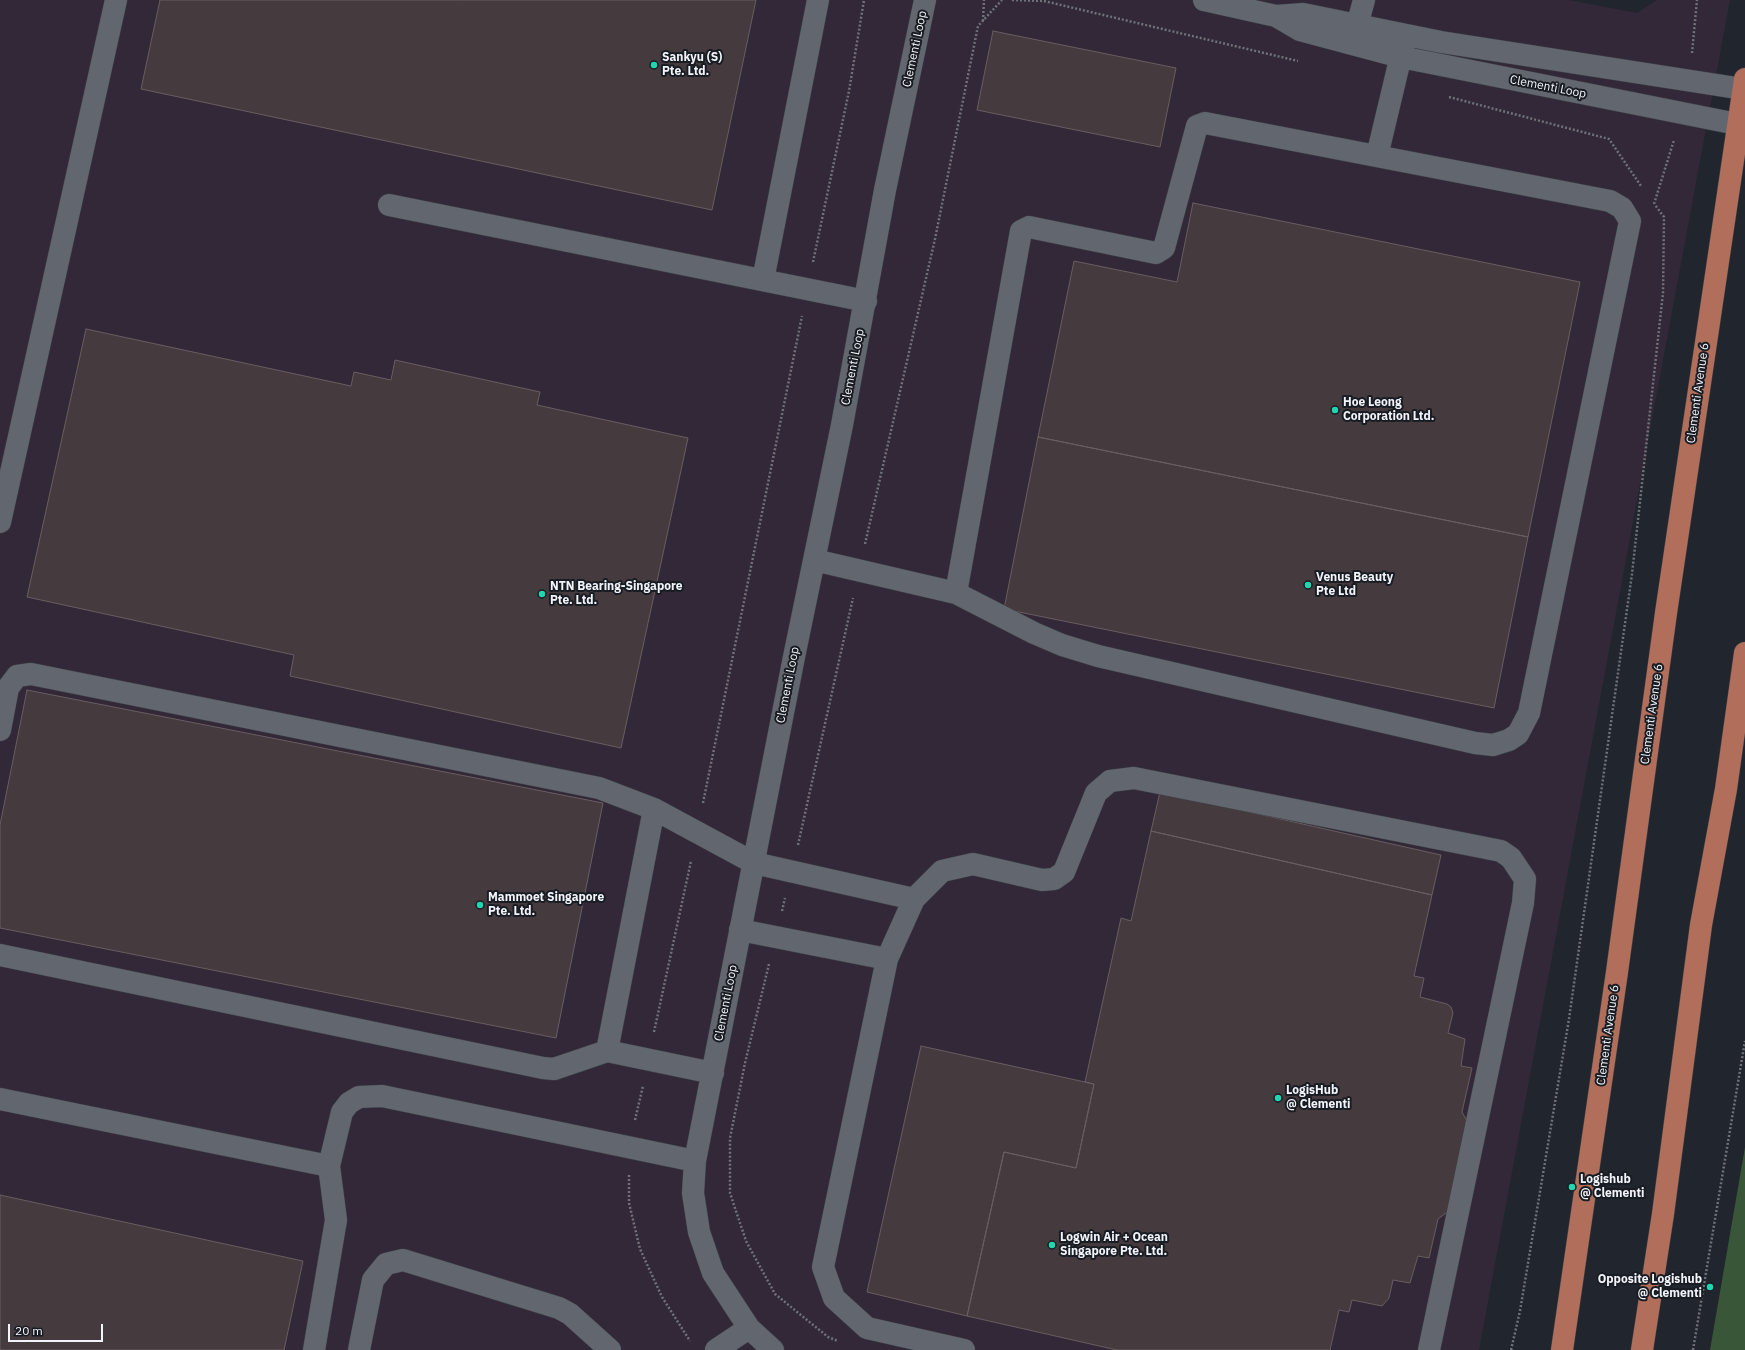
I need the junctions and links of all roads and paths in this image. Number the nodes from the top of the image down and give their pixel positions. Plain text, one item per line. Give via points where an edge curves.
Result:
1 (116, 0) edge
2 (818, 0) edge
3 (864, 0) edge
4 (925, 0) edge
5 (984, 0) edge
6 (1002, 0) edge
7 (1012, 0) edge
8 (1204, 0) edge
9 (1364, 0) edge
10 (1303, 14) edge
11 (983, 21) junction
12 (1355, 34) junction
13 (1405, 34) junction
14 (1401, 57) junction
15 (1304, 62) dead end
16 (1744, 84) edge
17 (1441, 95) dead end
18 (1741, 121) edge
19 (1377, 156) junction
20 (1645, 191) dead end
21 (1649, 197) dead end
22 (389, 205) dead end
23 (763, 280) junction
24 (807, 289) junction
25 (866, 301) junction
26 (0, 522) edge
27 (814, 560) junction
28 (859, 571) junction
29 (956, 593) junction
30 (1745, 653) edge
31 (0, 730) edge
32 (654, 809) junction
33 (697, 833) junction
34 (754, 863) junction
35 (792, 872) junction
36 (914, 899) junction
37 (740, 930) junction
38 (775, 937) junction
39 (0, 955) edge
40 (887, 959) junction
41 (1745, 1041) edge
42 (607, 1051) junction
43 (649, 1060) junction
44 (713, 1073) junction
45 (0, 1099) edge
46 (630, 1146) junction
47 (695, 1160) junction
48 (329, 1166) junction
49 (749, 1328) junction
50 (691, 1343) dead end
51 (843, 1343) dead end
52 (314, 1350) edge
53 (359, 1350) edge
54 (610, 1350) edge
55 (716, 1350) edge
56 (773, 1350) edge
57 (964, 1350) edge
58 (1428, 1350) edge
59 (1511, 1350) edge
60 (1562, 1350) edge
61 (1642, 1350) edge
62 (1693, 1350) edge

1 - 26 street
2 - 23 street
3 - 24 path via 849,91
4 - 25 street, Clementi Loop via 885,190
5 - 11 path
6 - 11 path
7 - 15 path via 1044,2
8 - 10 street, Clementi Loop via 1276,16
9 - 12 street
10 - 12 street, Clementi Loop
11 - 28 path via 978,26 934,247
12 - 13 street, Clementi Loop
12 - 14 street, Clementi Loop
13 - 14 street
13 - 16 street, Clementi Loop via 1441,42
14 - 18 street, Clementi Loop
14 - 19 street
16 - 18 main road, Clementi Avenue 6
17 - 20 path via 1609,139
18 - 60 main road, Clementi Avenue 6 via 1666,613
19 - 29 street via 1205,123 1197,126 1164,248 1156,252 1029,227 1021,231
19 - 29 street via 1610,201 1622,208 1630,221 1529,713 1518,734 1502,743 1484,745 1098,656 1034,633
21 - 59 path via 1664,217 1662,293 1632,574 1569,1019
22 - 23 street
23 - 24 street
24 - 25 street
24 - 33 path
25 - 27 street, Clementi Loop
27 - 28 street
27 - 34 street, Clementi Loop
28 - 29 street
28 - 35 path
30 - 61 main road via 1726,788 1701,925 1663,1214
31 - 32 street via 8,688 17,676 31,674 599,788
32 - 33 street
32 - 42 street
33 - 34 street
33 - 43 path
34 - 35 street
34 - 37 street, Clementi Loop
35 - 36 street
35 - 38 path
36 - 40 street
36 - 58 street via 942,870 973,864 1042,880 1054,879 1064,872 1096,792 1110,781 1134,778 1500,851 1512,858 1525,879 1523,903
37 - 38 street
37 - 44 street, Clementi Loop
38 - 40 street
38 - 51 path via 730,1138 730,1193 746,1241 775,1294 828,1337
39 - 42 street via 543,1068 554,1069
40 - 57 street via 823,1267 834,1298 867,1328
41 - 62 path
42 - 43 street
43 - 44 street
43 - 46 path
44 - 47 street, Clementi Loop
45 - 48 street
46 - 47 street
46 - 48 street via 382,1096 359,1097 349,1102 342,1112
46 - 50 path via 629,1203 640,1249 662,1297
47 - 49 street, Clementi Loop via 693,1193 699,1232 713,1273
48 - 52 street via 336,1220
49 - 55 street
49 - 56 street, Clementi Loop
53 - 54 street via 373,1280 386,1264 403,1260 559,1308 570,1314

